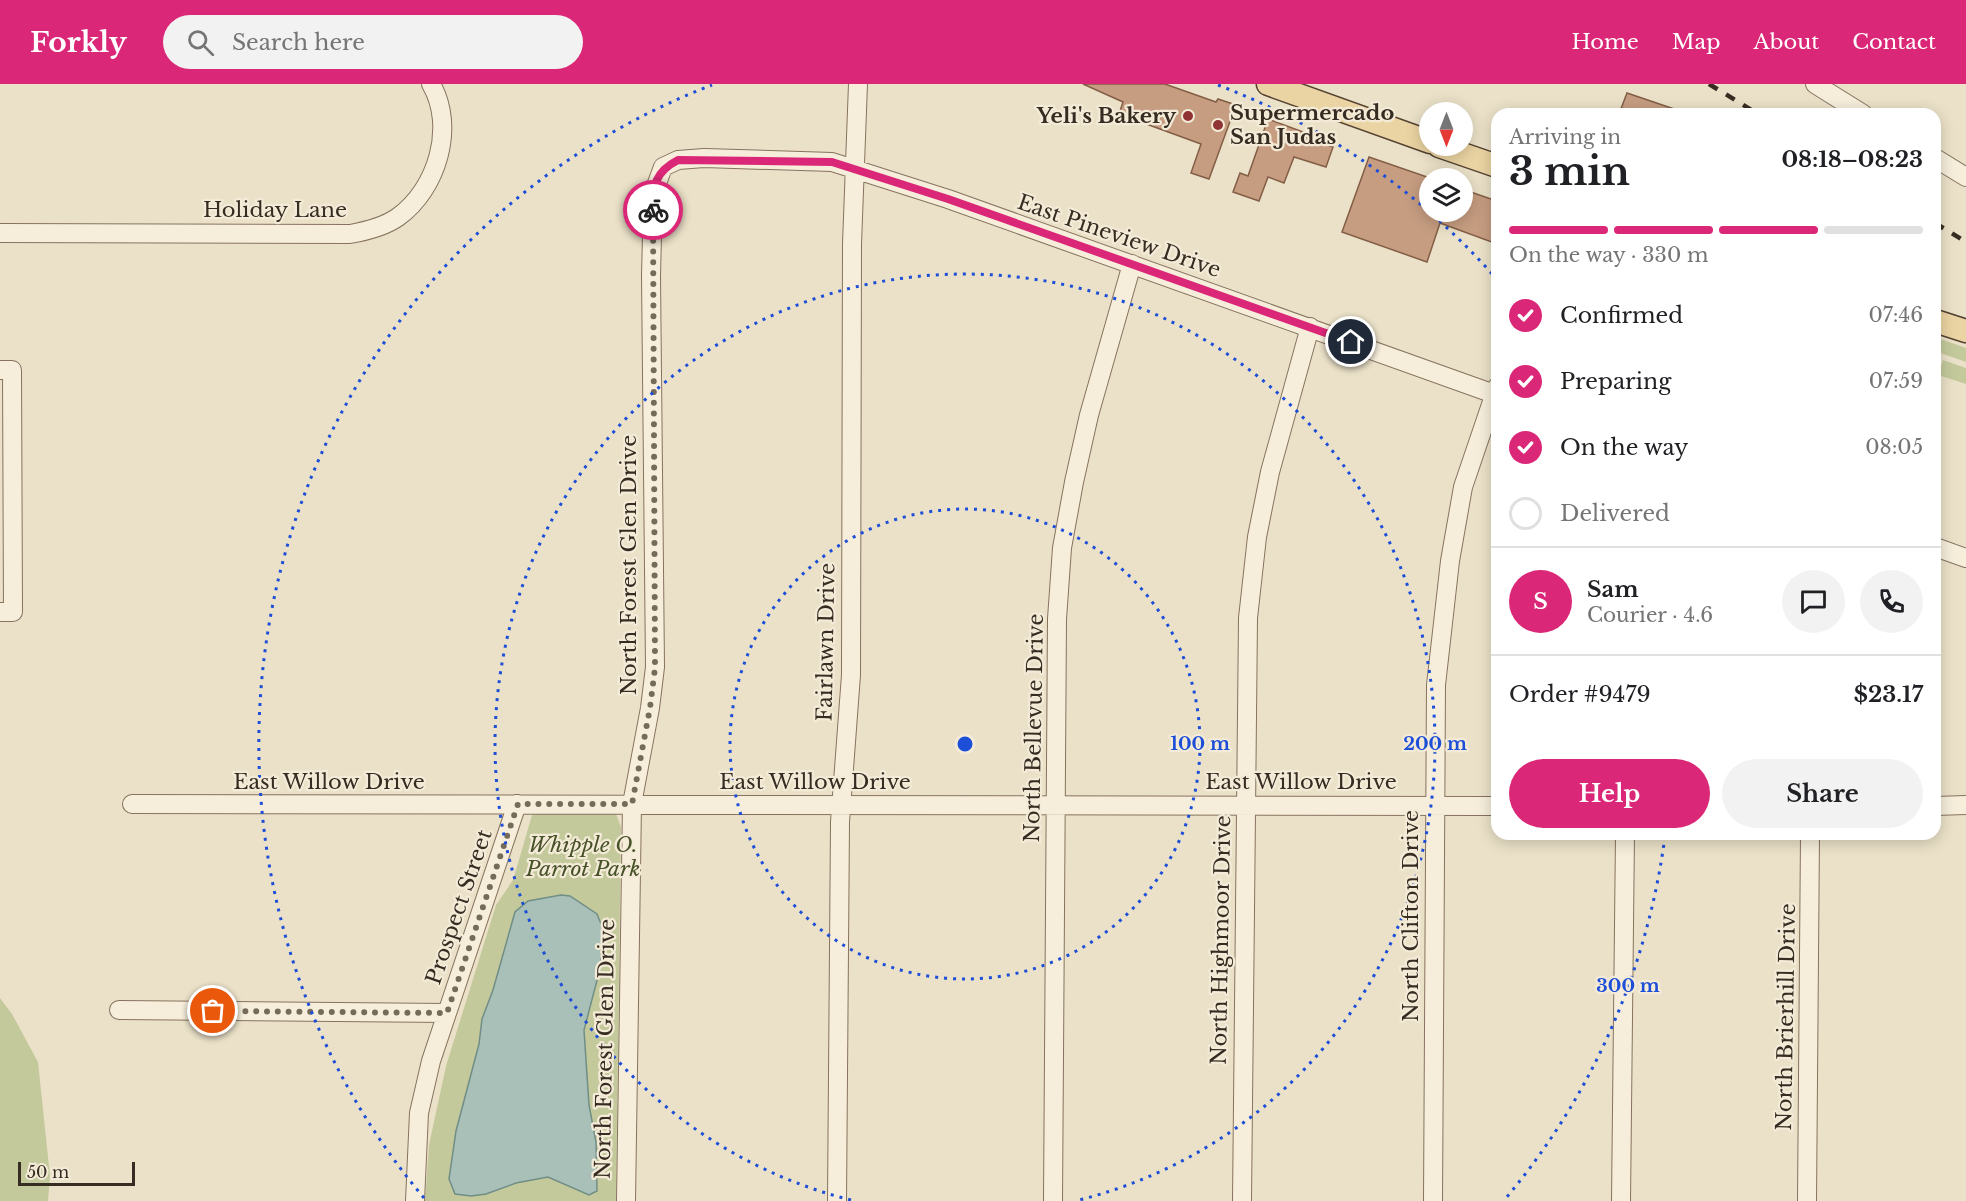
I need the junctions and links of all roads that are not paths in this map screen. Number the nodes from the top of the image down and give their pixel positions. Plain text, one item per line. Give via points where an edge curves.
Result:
1 (430, 84) edge
2 (858, 84) edge
3 (1268, 84) edge
4 (1815, 84) edge
5 (1853, 108) edge
6 (1419, 138) edge
7 (1468, 156) edge
8 (718, 159) joint
9 (1941, 162) edge
10 (1491, 164) edge
11 (855, 169) junction
12 (1966, 177) edge
13 (0, 233) edge
14 (1132, 264) junction
15 (1941, 323) edge
16 (1310, 327) junction
17 (1966, 332) edge
18 (6, 370) edge
19 (1491, 390) edge
20 (1491, 406) edge
21 (1941, 549) edge
22 (1966, 558) edge
23 (6, 612) edge
24 (132, 804) dead end
25 (518, 804) junction
26 (632, 804) junction
27 (842, 804) junction
28 (1055, 804) junction
29 (1245, 804) junction
30 (1434, 804) junction
31 (1966, 805) edge
32 (1491, 806) edge
33 (1941, 806) edge
34 (1625, 840) edge
35 (1810, 840) edge
36 (119, 1011) dead end
37 (447, 1013) junction
38 (415, 1201) edge
39 (626, 1201) edge
40 (837, 1201) edge
41 (1053, 1201) edge
42 (1242, 1201) edge
43 (1433, 1201) edge
44 (1621, 1201) edge
45 (1807, 1201) edge

1 - 13 street, Holiday Lane via 439,106 441,129 434,171 414,203 375,229 350,234
2 - 11 street, Fairlawn Drive
3 - 6 main road
4 - 5 street
7 - 10 main road
8 - 11 street, East Pineview Drive via 832,162
8 - 26 street, North Forest Glen Drive via 678,160 663,167 653,194 655,668
9 - 12 street
11 - 14 street, East Pineview Drive
11 - 27 street, Fairlawn Drive via 851,675
14 - 16 street, East Pineview Drive
14 - 28 street, North Bellevue Drive via 1089,415 1062,548 1057,619
15 - 17 main road
16 - 19 street, East Pineview Drive
16 - 29 street, North Highmoor Drive via 1270,472 1257,537 1248,618
18 - 23 street
20 - 30 street, North Clifton Drive via 1462,488 1450,561 1436,685
21 - 22 street
24 - 25 street, East Willow Drive
25 - 26 street, East Willow Drive
25 - 37 street, Prospect Street
26 - 27 street, East Willow Drive
26 - 39 street, North Forest Glen Drive
27 - 28 street, East Willow Drive
27 - 40 street, Fairlawn Drive
28 - 29 street, East Willow Drive
28 - 41 street, North Bellevue Drive
29 - 30 street, East Willow Drive
29 - 42 street, North Highmoor Drive
30 - 32 street, East Willow Drive
30 - 43 street, North Clifton Drive
31 - 33 street
34 - 44 street
35 - 45 street, North Brierhill Drive
36 - 37 street
37 - 38 street, Prospect Street via 419,1113

